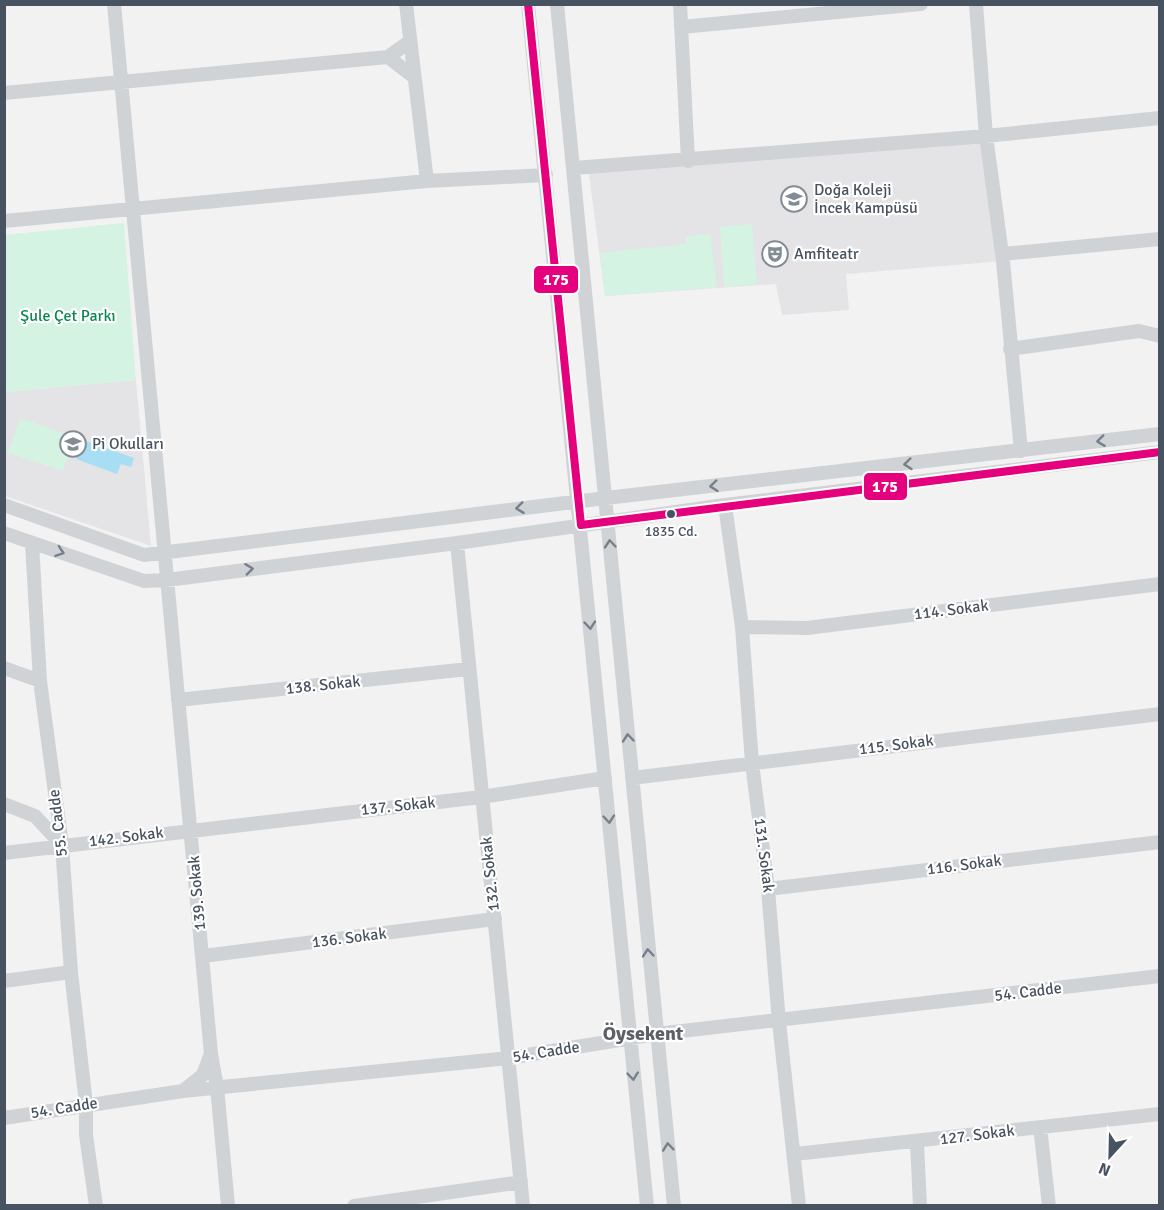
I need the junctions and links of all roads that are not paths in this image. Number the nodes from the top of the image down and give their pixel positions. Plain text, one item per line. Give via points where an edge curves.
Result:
1 (114, 4) edge
2 (406, 4) edge
3 (528, 4) edge
4 (557, 4) edge
5 (680, 4) edge
6 (921, 4) edge
7 (976, 4) edge
8 (682, 27) junction
9 (409, 42) junction
10 (388, 57) junction
11 (414, 77) junction
12 (120, 82) junction
13 (4, 93) edge
14 (1160, 118) edge
15 (986, 136) junction
16 (688, 161) junction
17 (574, 168) junction
18 (546, 175) junction
19 (427, 181) junction
20 (132, 208) junction
21 (4, 221) edge
22 (1160, 239) edge
23 (1002, 254) junction
24 (1160, 336) edge
25 (1010, 349) junction
26 (1160, 434) edge
27 (1021, 451) junction
28 (1160, 452) edge
29 (606, 498) junction
30 (579, 501) junction
31 (4, 505) edge
32 (725, 505) junction
33 (608, 521) junction
34 (580, 525) junction
35 (4, 532) edge
36 (32, 543) junction
37 (457, 543) junction
38 (164, 553) junction
39 (167, 580) junction
40 (1160, 584) edge
41 (742, 627) junction
42 (4, 668) edge
43 (468, 669) junction
44 (40, 681) junction
45 (178, 700) junction
46 (1160, 714) edge
47 (752, 763) junction
48 (605, 778) junction
49 (632, 778) junction
50 (481, 797) junction
51 (4, 804) edge
52 (191, 830) junction
53 (1160, 842) edge
54 (62, 844) junction
55 (4, 853) edge
56 (768, 889) junction
57 (495, 919) junction
58 (203, 956) junction
59 (71, 972) junction
60 (1160, 976) edge
61 (4, 981) edge
62 (779, 1022) junction
63 (656, 1034) junction
64 (629, 1039) junction
65 (211, 1054) junction
66 (509, 1058) junction
67 (217, 1087) junction
68 (183, 1091) junction
69 (86, 1104) junction
70 (1160, 1114) edge
71 (4, 1118) edge
72 (1040, 1127) junction
73 (917, 1143) junction
74 (795, 1155) junction
75 (521, 1182) junction
76 (96, 1206) edge
77 (228, 1206) edge
78 (354, 1206) edge
79 (523, 1206) edge
80 (647, 1206) edge
81 (674, 1206) edge
82 (799, 1206) edge
83 (920, 1206) edge
84 (1049, 1206) edge

1 - 12 street, 139. Sokak
2 - 9 street
3 - 18 street
4 - 17 street
5 - 8 street
6 - 8 street
7 - 15 street
8 - 16 street
9 - 10 street
9 - 11 street
10 - 11 street
10 - 12 street
11 - 19 street
12 - 13 street
12 - 20 street, 139. Sokak
14 - 15 street
15 - 16 street
15 - 23 street
16 - 17 street
17 - 29 street
18 - 19 street
18 - 30 street
19 - 20 street
20 - 21 street
20 - 38 street, 139. Sokak
22 - 23 street
23 - 25 street
24 - 25 street via 1139,331
25 - 27 street
26 -> 27 street
27 -> 29 street
28 - 32 street
29 - 30 street
29 - 33 street
30 - 34 street
30 -> 38 street
31 - 38 street via 144,555
32 - 33 street
32 - 41 street, 131. Sokak
33 - 34 street
49 -> 33 street
34 - 37 street
34 -> 48 street
35 - 36 street
36 -> 39 street via 144,581
36 - 44 street, 55. Cadde
39 -> 37 street
37 - 43 street, 132. Sokak
38 - 39 street, 139. Sokak
39 - 45 street, 139. Sokak
40 - 41 street, 114. Sokak via 807,628
41 - 47 street, 131. Sokak
42 - 44 street
43 - 45 street, 138. Sokak
43 - 50 street, 132. Sokak
44 - 54 street, 55. Cadde
45 - 52 street, 139. Sokak
46 - 47 street, 115. Sokak
47 - 49 street, 115. Sokak
47 - 56 street, 131. Sokak
48 - 50 street, 137. Sokak
48 -> 64 street
63 -> 49 street
50 - 52 street, 137. Sokak
50 - 57 street, 132. Sokak
51 - 54 street via 35,816
52 - 54 street, 142. Sokak
52 - 58 street, 139. Sokak
53 - 56 street, 116. Sokak
54 - 55 street, 142. Sokak
54 - 59 street, 55. Cadde
56 - 62 street, 131. Sokak
57 - 58 street, 136. Sokak
57 - 66 street, 132. Sokak
58 - 65 street, 139. Sokak
59 - 61 street
59 - 69 street, 55. Cadde
60 - 62 street, 54. Cadde
62 - 63 street, 54. Cadde
62 - 74 street, 131. Sokak
63 - 64 street, 54. Cadde
81 -> 63 street
64 - 66 street, 54. Cadde
64 -> 80 street
65 - 67 street, 139. Sokak
65 - 68 street via 203,1075
66 - 67 street, 54. Cadde
66 - 75 street, 132. Sokak
67 - 68 street, 54. Cadde
67 - 77 street, 139. Sokak
68 - 69 street, 54. Cadde
69 - 71 street, 54. Cadde
69 - 76 street, 55. Cadde via 86,1135
70 - 72 street, 127. Sokak
72 - 73 street, 127. Sokak
72 - 84 street
73 - 74 street, 127. Sokak
73 - 83 street
74 - 82 street, 131. Sokak
75 - 78 street
75 - 79 street, 132. Sokak

